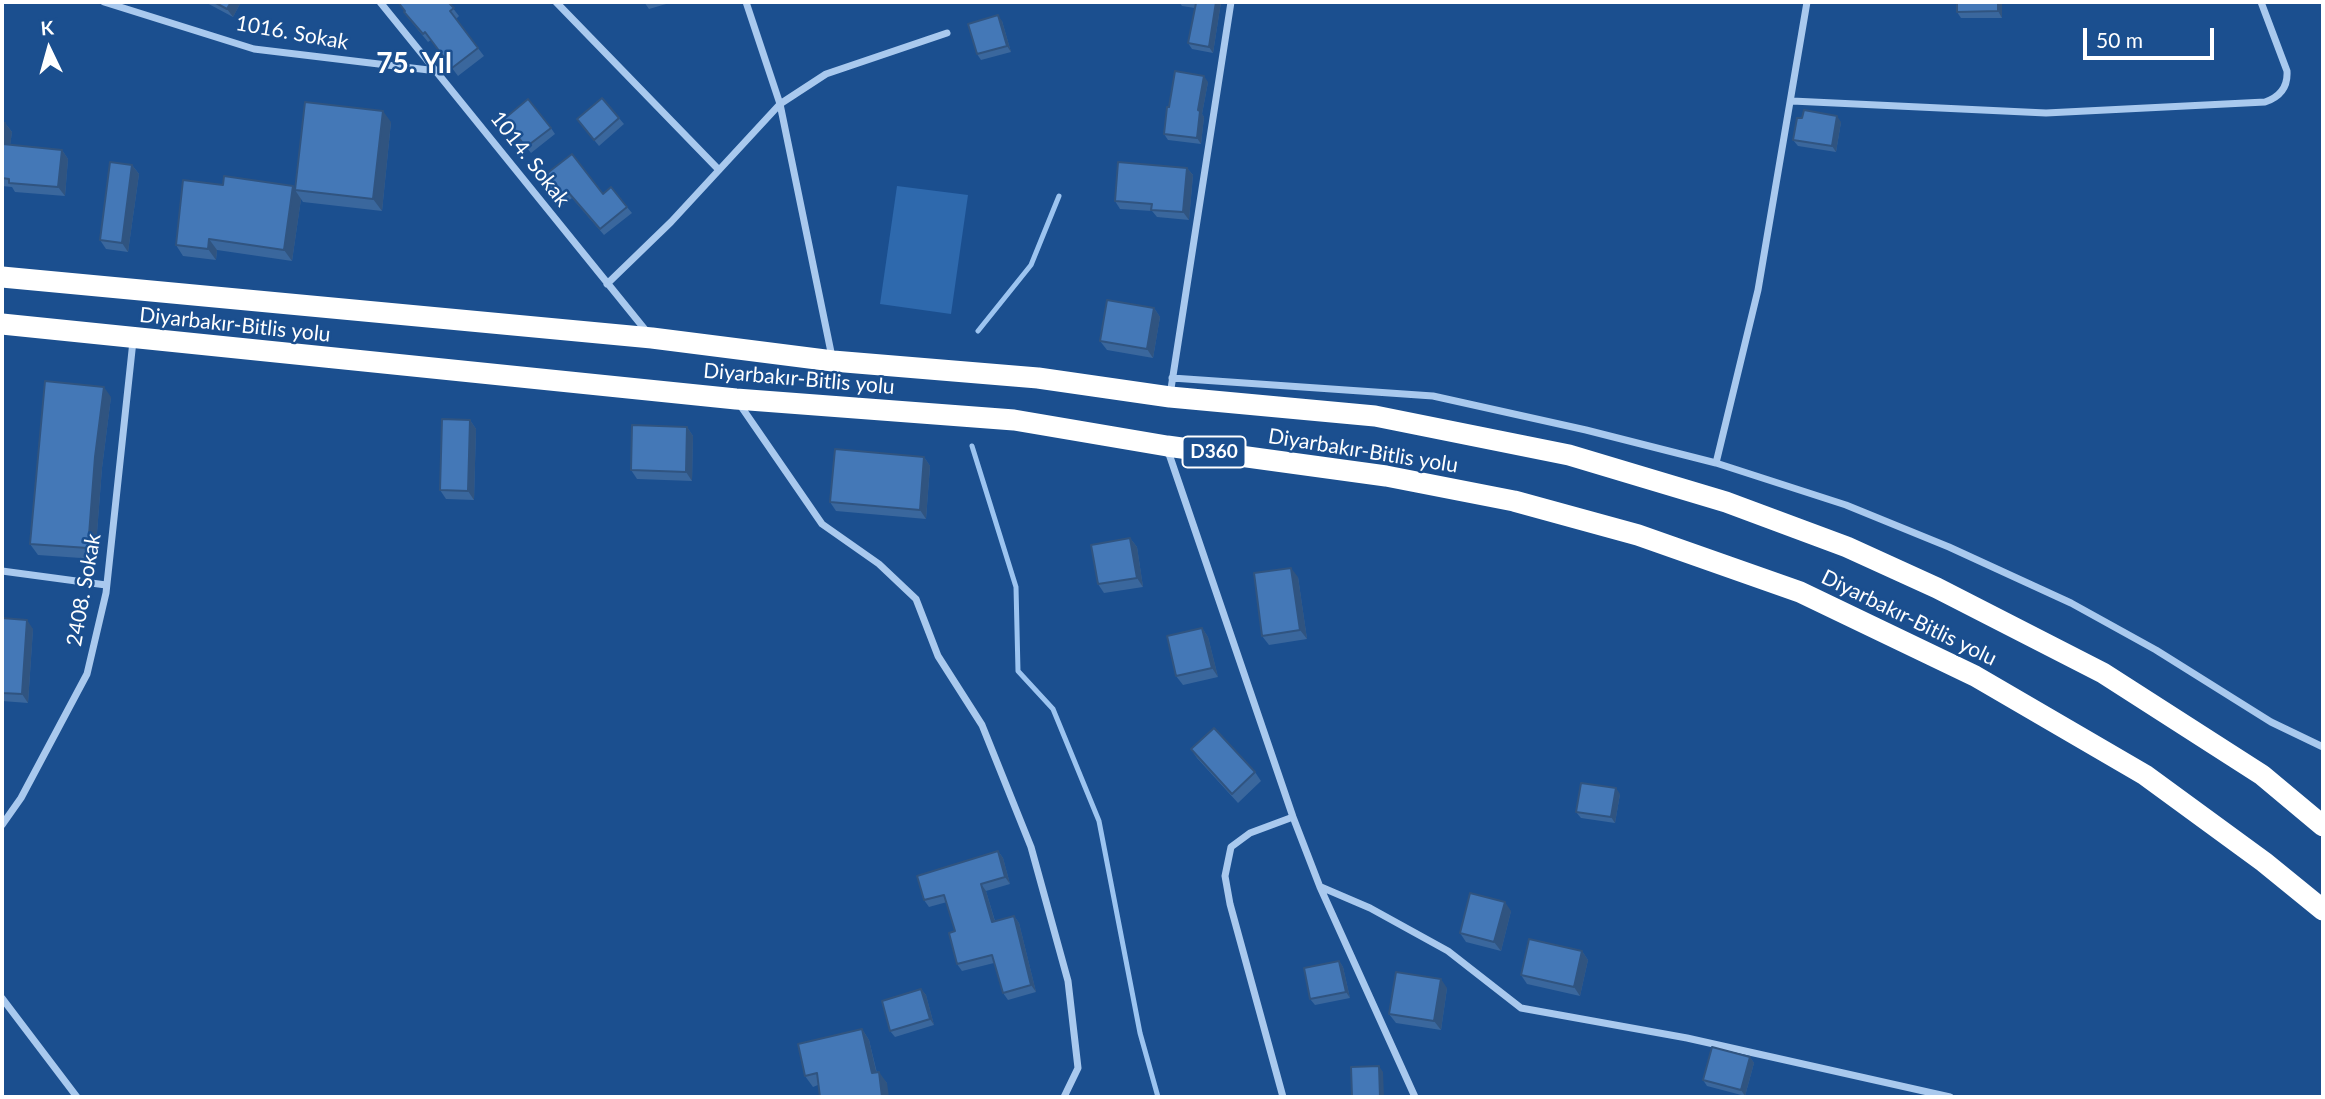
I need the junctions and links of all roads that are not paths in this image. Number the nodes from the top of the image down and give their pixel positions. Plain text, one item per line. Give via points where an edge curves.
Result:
1 (104, 2) edge
2 (380, 2) edge
3 (556, 2) edge
4 (746, 2) edge
5 (1231, 2) edge
6 (1807, 2) edge
7 (2260, 2) edge
8 (947, 33) dead end
9 (438, 71) junction
10 (1792, 100) junction
11 (780, 104) junction
12 (719, 170) junction
13 (2, 277) edge
14 (607, 284) junction
15 (2, 324) edge
16 (652, 338) junction
17 (133, 340) junction
18 (832, 361) junction
19 (1171, 387) junction
20 (736, 399) junction
21 (1167, 446) junction
22 (1716, 463) junction
23 (2, 571) edge
24 (106, 585) junction
25 (2323, 747) edge
26 (1293, 817) junction
27 (2, 825) edge
28 (2323, 826) edge
29 (1321, 887) junction
30 (2323, 910) edge
31 (2, 998) edge
32 (76, 1097) edge
33 (1064, 1097) edge
34 (1283, 1097) edge
35 (1415, 1097) edge
36 (1950, 1097) edge

1 - 9 street, 1016. Sokak via 254,49
2 - 9 street, 1014. Sokak
3 - 12 street
4 - 11 street
5 - 19 street
6 - 10 street
7 - 10 street via 2287,71 2282,91 2265,102 2046,113
8 - 11 street via 826,74
9 - 14 street, 1014. Sokak
10 - 22 street via 1758,290
11 - 12 street
11 - 18 street
12 - 14 street
13 - 16 highway, Diyarbakır-Bitlis yolu
14 - 16 street, 1014. Sokak
15 - 17 highway, Diyarbakır-Bitlis yolu / D360
16 - 18 highway, Diyarbakır-Bitlis yolu
17 - 20 highway, Diyarbakır-Bitlis yolu / D360
17 - 24 street, 2408. Sokak
18 - 19 highway, Diyarbakır-Bitlis yolu
19 - 22 street via 1433,396
19 - 28 highway, Diyarbakır-Bitlis yolu via 1375,416 1569,455 1726,502 1869,557 2103,673 2262,775
20 - 21 highway, Diyarbakır-Bitlis yolu / D360 via 1014,420
20 - 33 street via 822,524 878,564 916,599 937,656 982,725 1031,847 1068,981 1078,1068
21 - 26 street
21 - 30 highway, Diyarbakır-Bitlis yolu / D360 via 1385,477 1514,501 1638,535 1800,592 1975,676 2145,775
22 - 25 street via 1846,505 2071,603 2272,722
23 - 24 street
24 - 27 street, 2408. Sokak via 87,674
26 - 29 street
26 - 34 street via 1231,847 1225,876
29 - 35 street
29 - 36 street via 1448,951 1521,1008 1688,1038
31 - 32 street

